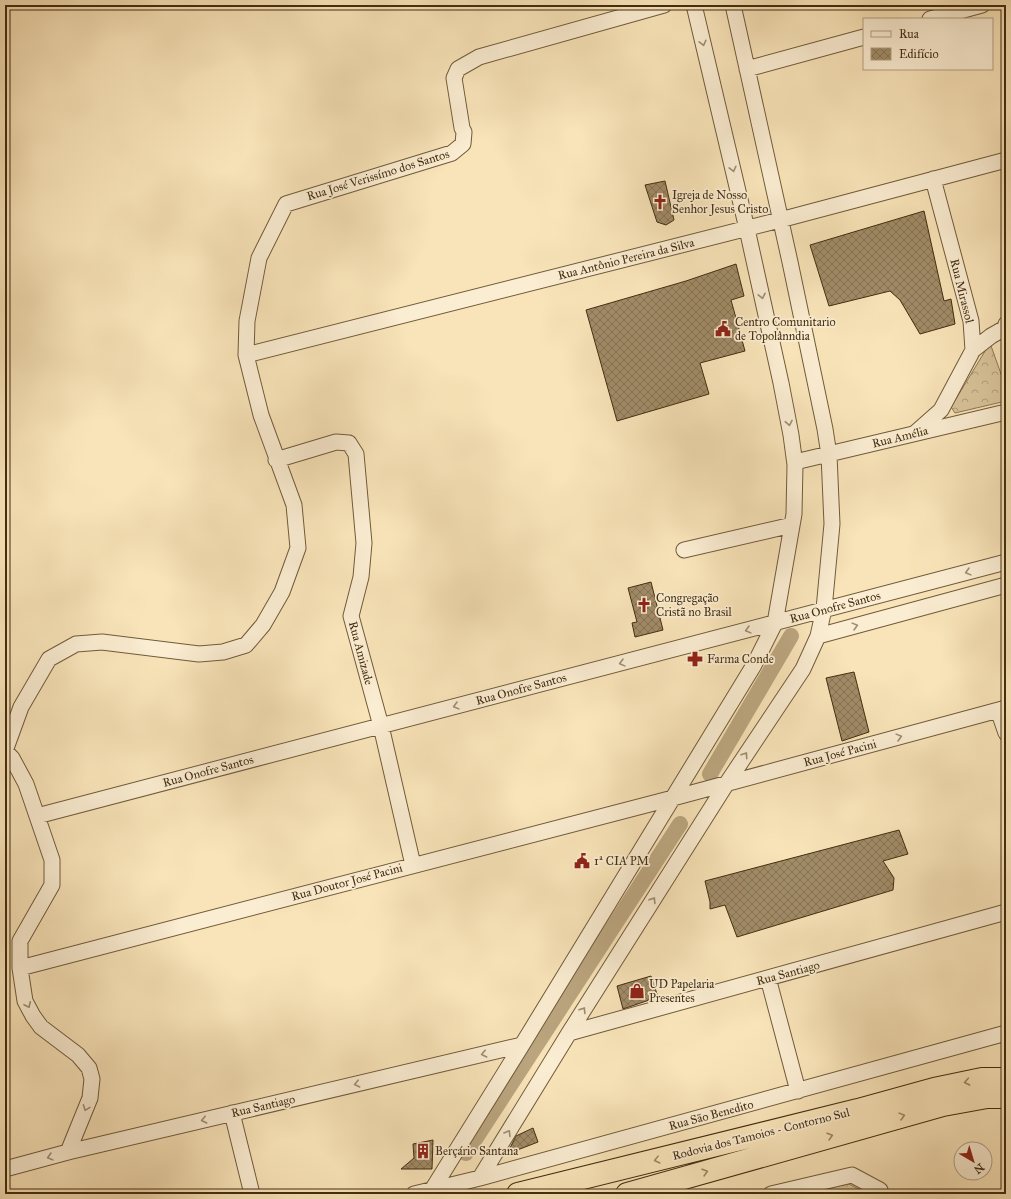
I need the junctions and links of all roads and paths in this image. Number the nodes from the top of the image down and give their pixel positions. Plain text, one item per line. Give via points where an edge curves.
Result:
1 (664, 5) edge
2 (694, 5) edge
3 (733, 5) edge
4 (982, 5) edge
5 (934, 18) edge
6 (863, 37) edge
7 (747, 69) junction
8 (1006, 160) edge
9 (933, 179) junction
10 (780, 220) junction
11 (747, 229) junction
12 (1006, 324) edge
13 (973, 350) junction
14 (246, 356) junction
15 (1006, 412) edge
16 (915, 433) junction
17 (829, 455) junction
18 (276, 460) junction
19 (795, 462) junction
20 (792, 525) junction
21 (684, 550) dead end
22 (1006, 562) edge
23 (1006, 585) edge
24 (824, 609) junction
25 (775, 623) junction
26 (818, 636) junction
27 (1002, 709) edge
28 (381, 726) junction
29 (1006, 733) edge
30 (5, 751) edge
31 (727, 783) junction
32 (673, 798) junction
33 (37, 816) junction
34 (413, 865) junction
35 (1006, 912) edge
36 (20, 968) junction
37 (768, 978) junction
38 (569, 1033) junction
39 (1006, 1033) edge
40 (522, 1045) junction
41 (1006, 1078) edge
42 (798, 1091) junction
43 (1006, 1097) edge
44 (232, 1114) junction
45 (68, 1152) junction
46 (5, 1169) edge
47 (480, 1178) junction
48 (439, 1190) edge
49 (252, 1194) edge
50 (414, 1194) edge
51 (518, 1194) edge
52 (627, 1194) edge
53 (771, 1194) edge
54 (881, 1194) edge

1 - 14 street, Rua José Verissímo dos Santos via 470,61 458,69 454,78 464,132 463,144 452,153 286,204 259,258 247,321
2 -> 11 street
3 - 7 street
4 - 5 street
6 - 7 street
7 - 10 street
8 - 9 street, Rua Antônio Pereira da Silva
9 - 10 street, Rua Antônio Pereira da Silva
9 - 13 street, Rua Mirassol via 971,321
10 - 11 street, Rua Antônio Pereira da Silva
10 - 17 street
11 - 14 street, Rua Antônio Pereira da Silva
11 -> 19 street via 781,383
12 - 13 street via 1005,328
13 - 16 street via 941,410
14 - 18 street
15 - 16 street, Rua Amélia
16 - 17 street, Rua Amélia
17 - 19 street, Rua Amélia
17 - 24 street via 832,524
18 - 28 street, Rua Amizade via 336,442 349,443 356,454 364,543 361,577 351,616
18 - 30 street via 294,506 298,548 282,592 263,625 246,645 223,652 199,654 102,642 76,644 49,659 21,707
19 - 20 street
20 - 21 street
20 - 25 street
22 -> 24 street, Rua Onofre Santos
26 -> 23 street, Rua Onofre Santos
24 - 25 street, Rua Onofre Santos
24 - 26 street
25 -> 28 street, Rua Onofre Santos
25 - 32 street via 754,665
31 -> 26 street via 803,669
27 - 29 street
31 -> 27 street, Rua José Pacini
28 - 33 street, Rua Onofre Santos
28 - 34 street, Rua Amizade
30 - 33 street via 12,758 26,784
31 - 32 street, Rua José Pacini
38 -> 31 street
32 - 34 street, Rua Doutor José Pacini
32 - 40 street
33 - 36 street via 52,860 52,885 20,941
34 - 36 street, Rua Doutor José Pacini
35 - 37 street, Rua Santiago
36 -> 45 street via 25,1001 33,1016 41,1027 78,1055 89,1068 92,1079 90,1098
37 - 38 street, Rua Santiago
37 - 42 street
47 -> 38 street
39 - 42 street, Rua São Benedito
40 -> 44 street, Rua Santiago
40 - 48 street
41 -> 51 highway, Rodovia dos Tamoios - Contorno Sul via 982,1079 934,1089
42 - 47 street, Rua São Benedito
52 -> 43 highway, Rodovia dos Tamoios - Contorno Sul via 943,1105 987,1097
44 -> 45 street, Rua Santiago
44 - 49 street
45 -> 46 street, Rua Santiago
47 - 48 street, Rua São Benedito
48 - 50 street, Rua São Benedito
53 - 54 street via 852,1175 880,1190

